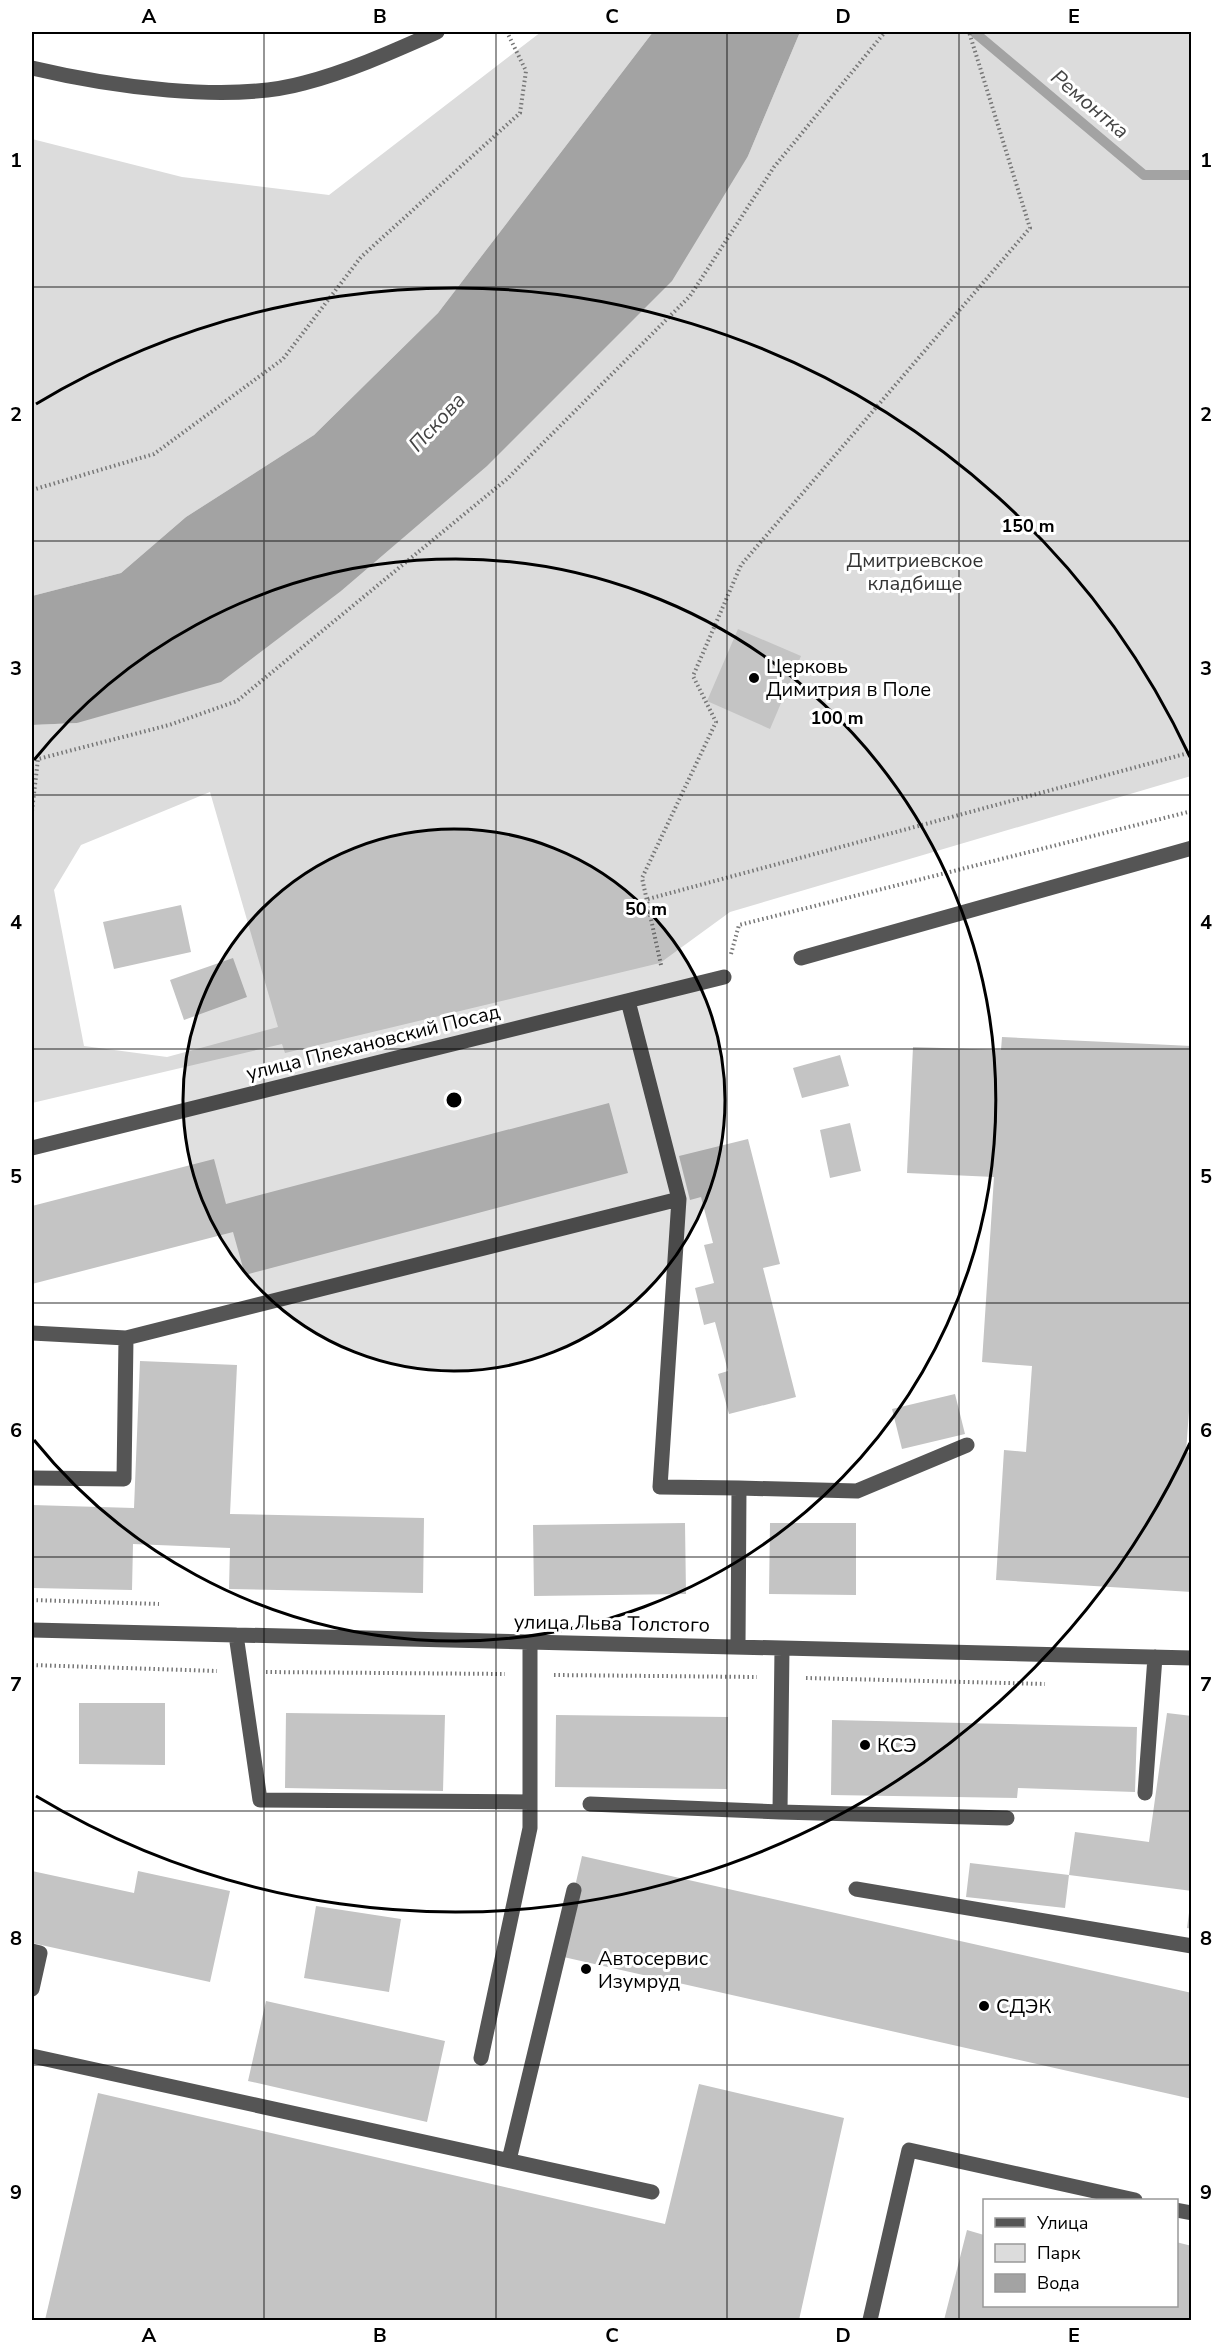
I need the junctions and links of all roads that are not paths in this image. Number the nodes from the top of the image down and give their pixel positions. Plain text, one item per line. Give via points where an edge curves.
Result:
1 (437, 32) edge
2 (32, 68) edge
3 (1191, 848) edge
4 (801, 958) dead end
5 (724, 977) road end
6 (628, 1001) junction
7 (32, 1148) edge
8 (679, 1198) junction
9 (32, 1333) edge
10 (126, 1338) junction
11 (967, 1445) dead end
12 (32, 1478) edge
13 (739, 1488) junction
14 (32, 1630) edge
15 (236, 1635) junction
16 (530, 1642) junction
17 (738, 1647) junction
18 (782, 1648) junction
19 (1155, 1657) junction
20 (1191, 1658) edge
21 (1145, 1793) dead end
22 (530, 1802) junction
23 (590, 1804) dead end
24 (780, 1812) junction
25 (1007, 1818) dead end
26 (856, 1889) dead end
27 (574, 1890) dead end
28 (1191, 1946) edge
29 (32, 1950) edge
30 (32, 1989) edge
31 (32, 2056) edge
32 (481, 2058) dead end
33 (509, 2160) junction
34 (652, 2192) dead end
35 (1130, 2199) edge
36 (870, 2320) edge

1 - 2 street via 303,84 239,93 140,86
3 - 4 street
5 - 6 street, улица Плехановский Посад
6 - 7 street, улица Плехановский Посад
6 - 8 street
8 - 10 street
8 - 13 street via 660,1487
9 - 10 street
10 - 12 street via 124,1479
11 - 13 street via 857,1491
13 - 17 street
14 - 15 street, улица Льва Толстого
15 - 16 street, улица Льва Толстого
15 - 22 street via 260,1800
16 - 17 street, улица Льва Толстого
16 - 22 street
17 - 18 street, улица Льва Толстого
18 - 19 street, улица Льва Толстого
18 - 24 street
19 - 20 street, улица Льва Толстого
19 - 21 street
22 - 32 street via 530,1828
23 - 24 street
24 - 25 street
26 - 28 street
27 - 33 street
29 - 30 street via 40,1953
31 - 33 street
33 - 34 street
35 - 36 street via 909,2150

